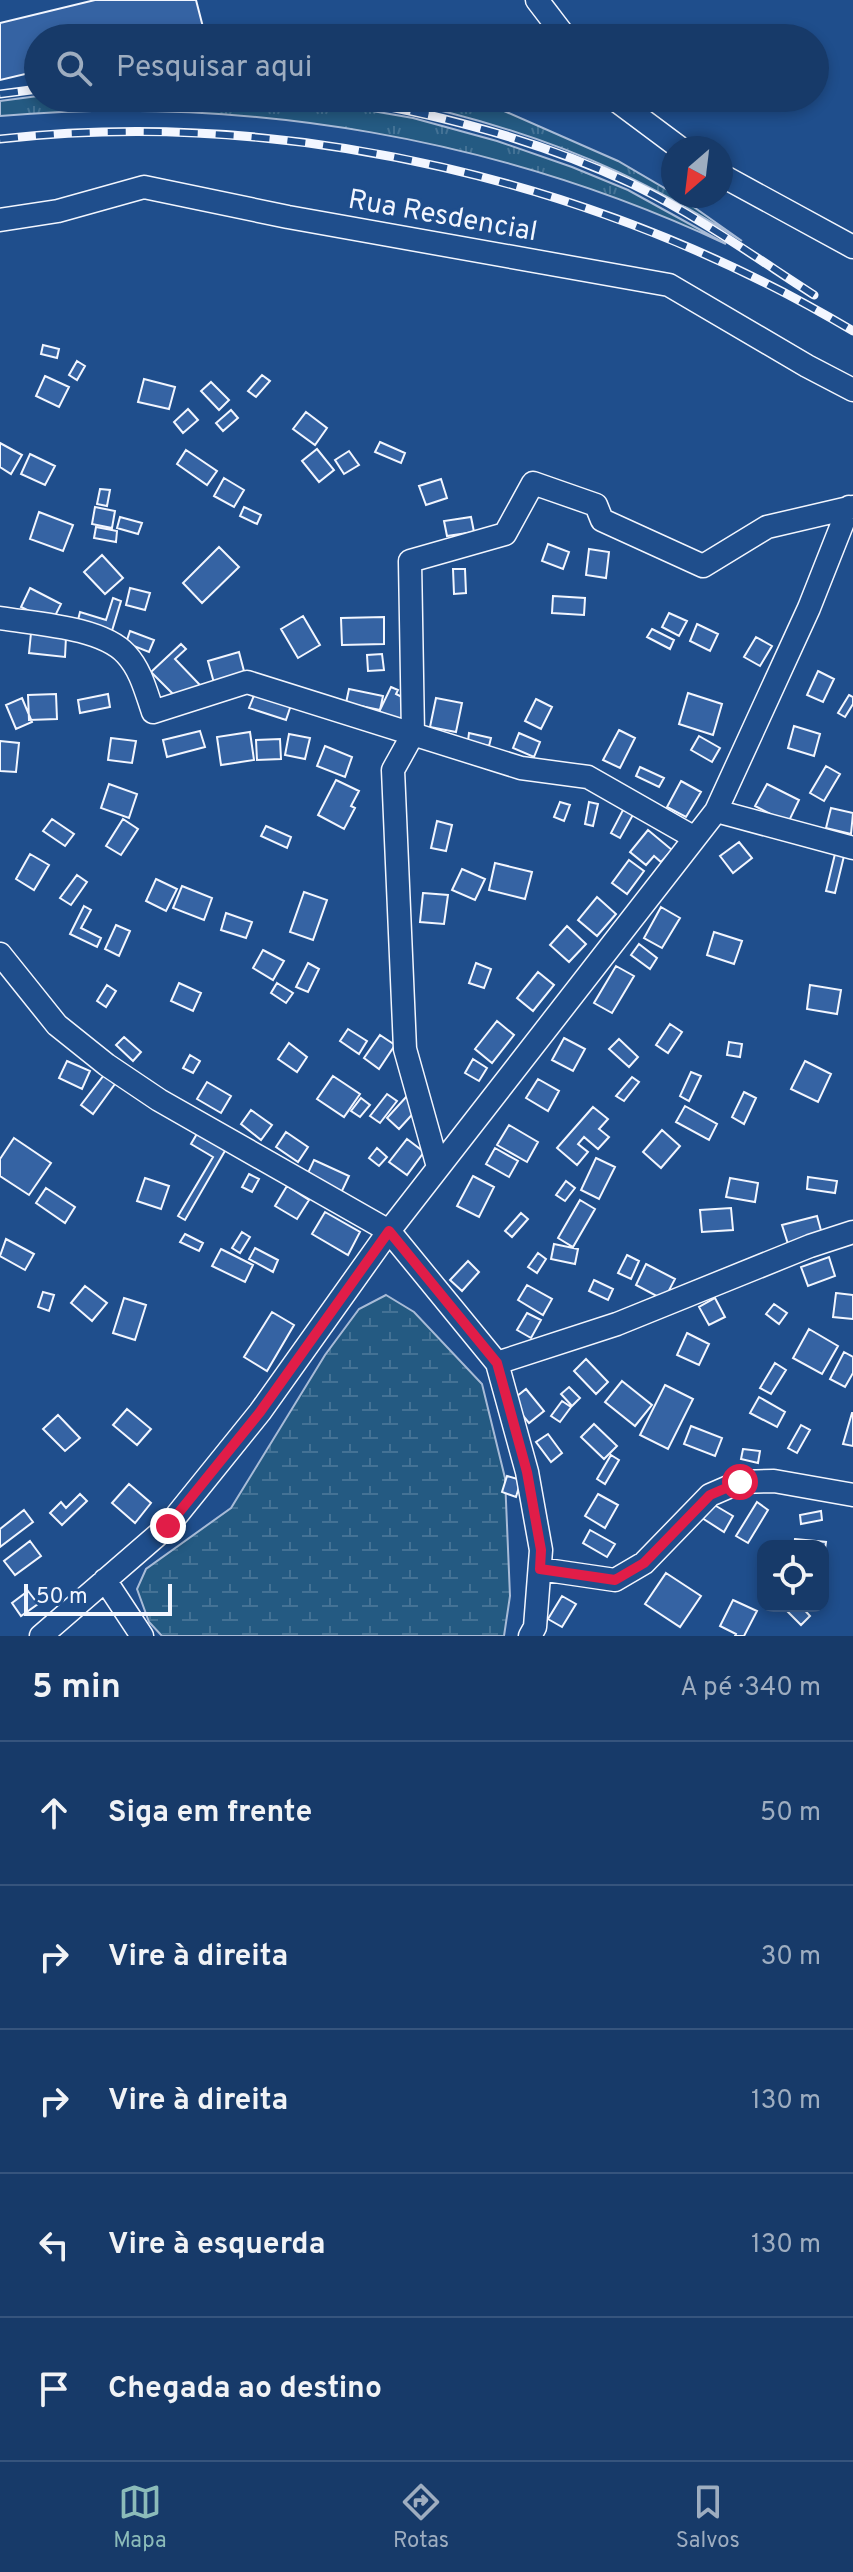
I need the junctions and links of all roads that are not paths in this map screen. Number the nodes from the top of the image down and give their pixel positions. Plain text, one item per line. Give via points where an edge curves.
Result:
1 (537, 0) edge
2 (555, 24) edge
3 (632, 112) edge
4 (664, 136) edge
5 (733, 182) edge
6 (0, 220) edge
7 (853, 247) edge
8 (853, 390) edge
9 (851, 507) edge
10 (0, 618) edge
11 (413, 734) junction
12 (716, 811) junction
13 (695, 838) junction
14 (853, 848) edge
15 (0, 954) edge
16 (438, 1167) junction
17 (389, 1231) junction
18 (853, 1232) edge
19 (497, 1363) junction
20 (853, 1495) edge
21 (540, 1569) junction
22 (105, 1580) junction
23 (41, 1636) edge
24 (142, 1636) edge
25 (530, 1636) edge

1 - 2 street
3 - 4 street
5 - 7 street
6 - 8 street, Rua Resdencial via 58,211 144,187 669,285
9 - 11 street via 767,527 703,566 602,520 596,505 533,483 505,534 410,561
9 - 12 street
10 - 11 street via 91,634 125,652 139,672 153,712 247,682
11 - 13 street via 521,768 588,777
11 - 16 street via 393,770 405,1049
12 - 13 street
12 - 14 street
13 - 16 street
15 - 17 street via 57,1025 107,1065
16 - 17 street
17 - 19 street
17 - 22 street via 260,1412 168,1526
18 - 19 street via 617,1324
19 - 21 street via 527,1472
20 - 21 street via 774,1481 740,1482 710,1495 644,1563 615,1580
21 - 25 street
22 - 23 street
22 - 24 street

